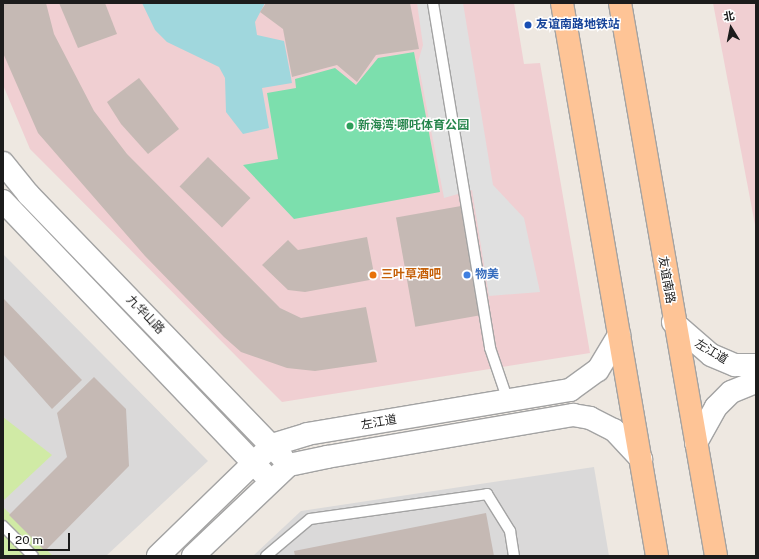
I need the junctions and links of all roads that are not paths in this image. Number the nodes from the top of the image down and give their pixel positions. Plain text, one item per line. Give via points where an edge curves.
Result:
1 (433, 3) edge
2 (562, 3) edge
3 (620, 3) edge
4 (3, 163) edge
5 (3, 201) edge
6 (673, 322) junction
7 (619, 335) junction
8 (756, 365) edge
9 (756, 382) edge
10 (508, 401) junction
11 (696, 443) junction
12 (272, 445) junction
13 (640, 459) junction
14 (254, 462) junction
15 (289, 465) junction
16 (270, 481) junction
17 (3, 526) edge
18 (32, 556) edge
19 (158, 556) edge
20 (193, 556) edge
21 (266, 556) edge
22 (514, 556) edge
23 (658, 556) edge
24 (716, 556) edge

1 - 10 lane via 490,348
2 - 7 main road
3 - 6 main road, 友谊南路
4 - 12 street, 九华山路 via 28,194
5 - 14 street, 九华山路
6 - 8 street, 左江道 via 711,354 735,365
6 - 11 main road, 友谊南路
7 - 10 street, 左江道 via 598,370 570,390
7 - 13 main road
9 - 11 street via 731,392 716,407
10 - 12 street, 左江道 via 307,434
11 - 24 main road, 友谊南路
12 - 14 street, 左江道
12 - 15 street, 九华山路
13 - 15 street, 左江道 via 614,430 573,415
13 - 23 main road
14 - 16 street, 九华山路
14 - 19 street, 左江道
15 - 16 street
16 - 20 street
17 - 18 lane
21 - 22 lane via 310,519 487,494 510,531

